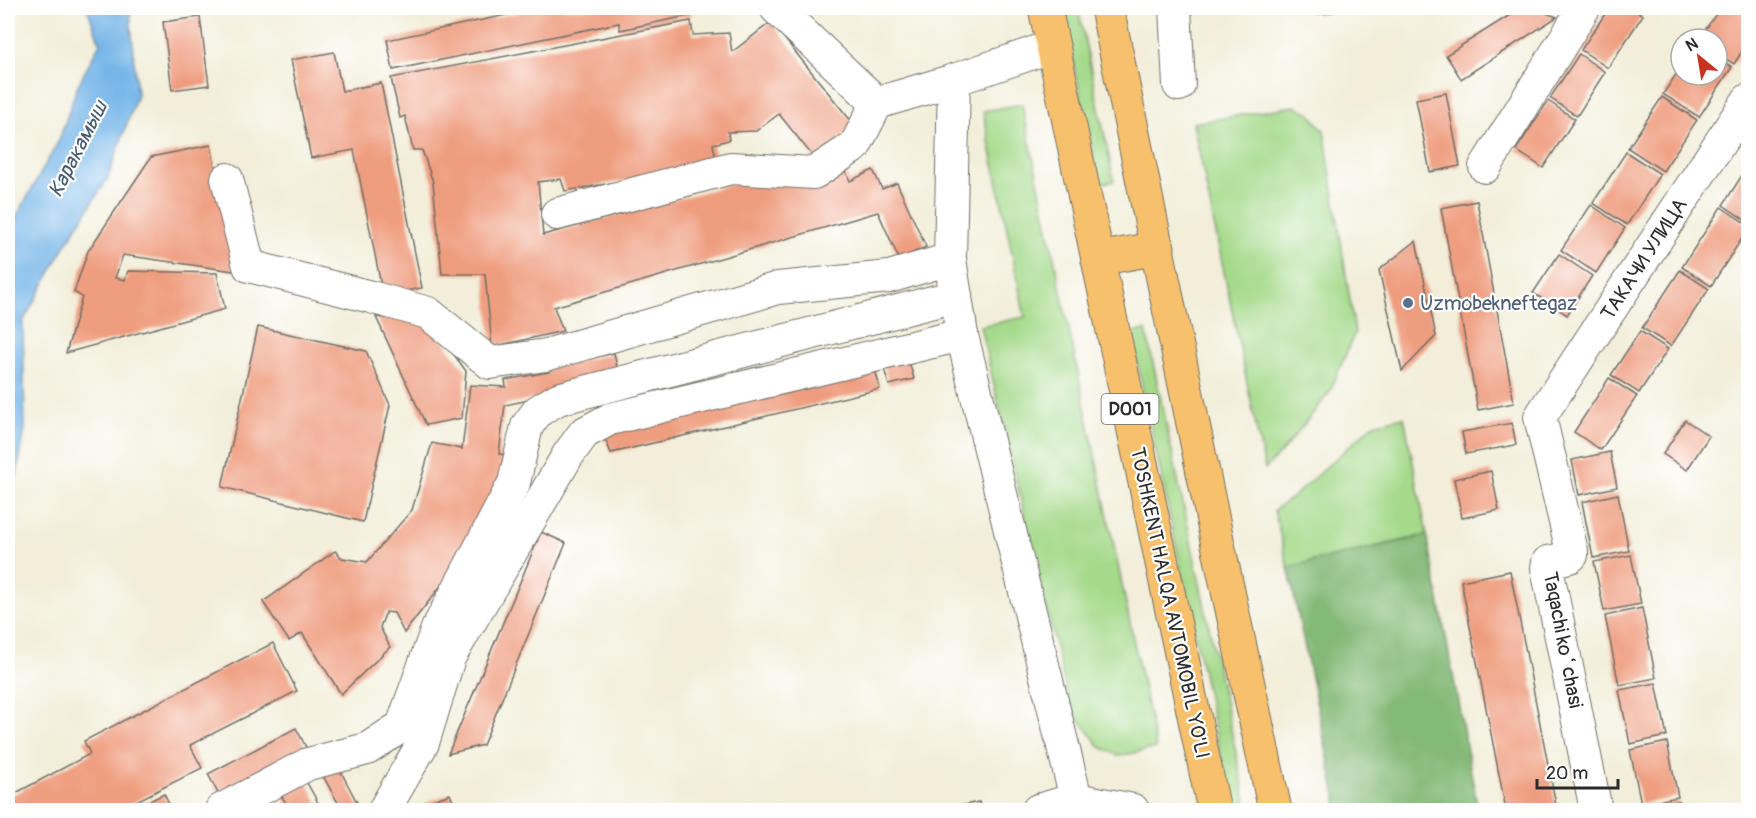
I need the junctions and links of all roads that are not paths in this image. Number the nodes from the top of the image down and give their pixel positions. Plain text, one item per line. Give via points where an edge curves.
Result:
1 (776, 8) edge
2 (1045, 8) edge
3 (1107, 8) edge
4 (1175, 8) edge
5 (1571, 12) edge
6 (1053, 46) junction
7 (954, 80) junction
8 (1179, 85) dead end
9 (1749, 100) edge
10 (877, 103) junction
11 (1485, 166) dead end
12 (227, 179) dead end
13 (557, 214) dead end
14 (1158, 248) junction
15 (950, 259) junction
16 (1098, 259) junction
17 (956, 296) junction
18 (962, 335) junction
19 (1540, 417) joint
20 (1076, 799) junction
21 (221, 810) edge
22 (384, 810) edge
23 (1038, 810) edge
24 (1133, 810) edge
25 (1214, 810) edge
26 (1275, 810) edge
27 (1596, 810) edge

1 - 10 street
2 - 6 highway, TOSHKENT HALQA AVTOMOBIL YO'LI / D001
3 - 14 highway, D001
4 - 8 street
5 - 11 street
6 - 7 street
6 - 16 highway, TOSHKENT HALQA AVTOMOBIL YO'LI / D001
7 - 10 street
7 - 15 street
9 - 19 street, ТАКАЧИ УЛИЦА
10 - 13 street via 855,146 814,173 731,168
12 - 15 street via 249,266 428,314 490,363 546,355 778,288 890,277
14 - 16 highway
14 - 26 highway, D001
15 - 17 street
16 - 25 highway, TOSHKENT HALQA AVTOMOBIL YO'LI / D001
17 - 18 street
17 - 21 street via 558,399 538,411 527,426 514,483 437,629 402,726 367,748 308,764
18 - 20 street
18 - 22 street via 610,419 584,433 449,658 423,744
19 - 27 street, Taqachi koʻchasi via 1572,551 1570,557 1548,562 1547,568
20 - 23 street
20 - 24 street

